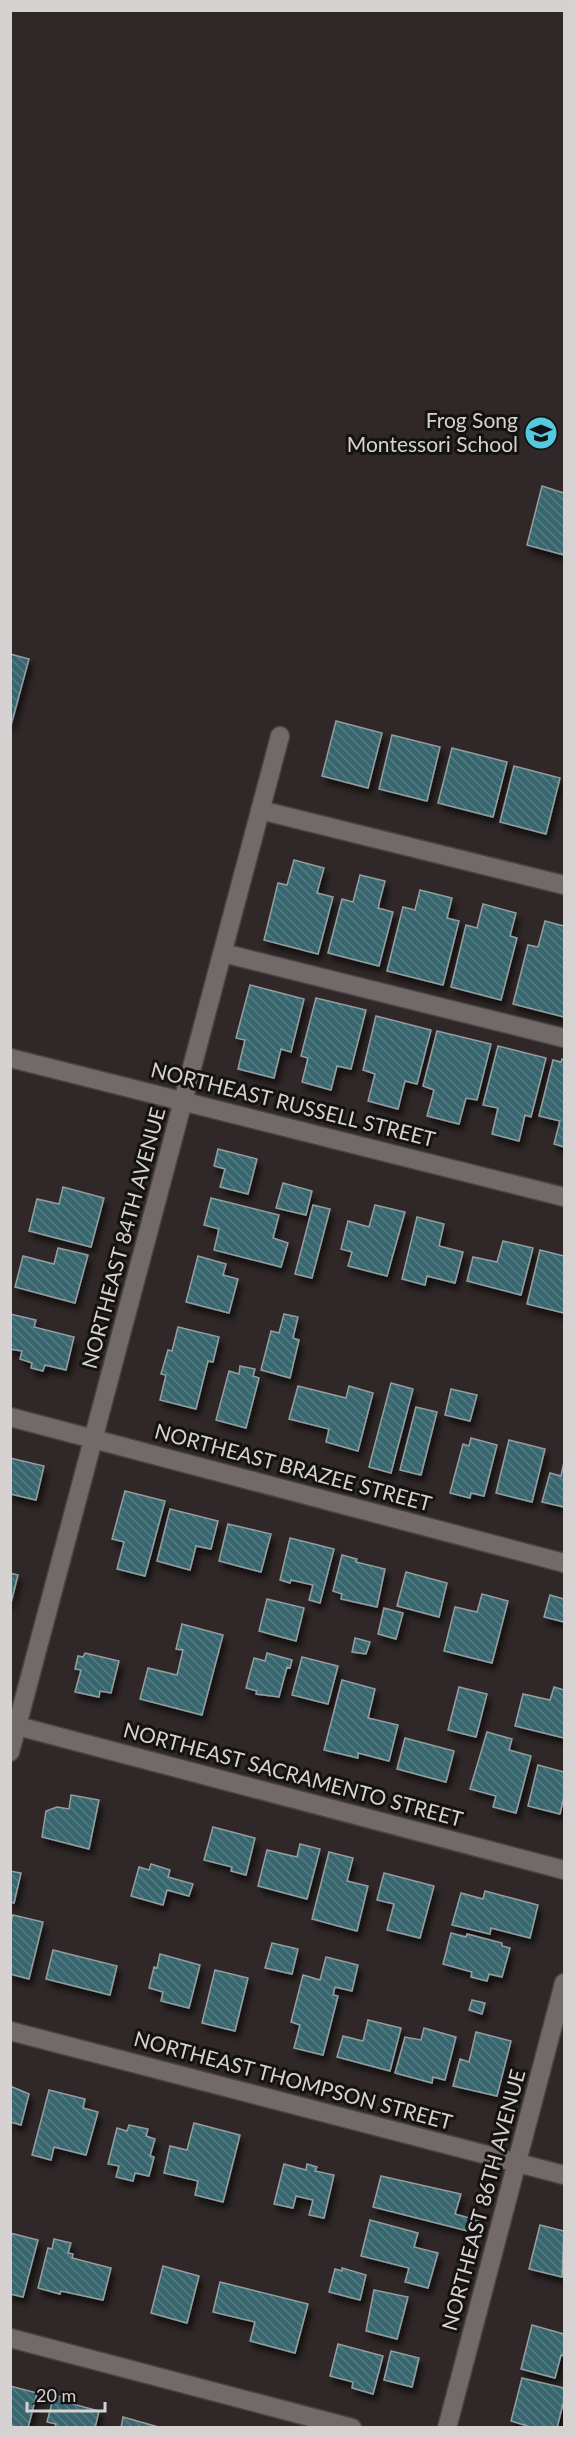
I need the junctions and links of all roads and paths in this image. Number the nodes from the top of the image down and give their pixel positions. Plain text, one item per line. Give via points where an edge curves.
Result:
1 (280, 736) dead end
2 (260, 810) junction
3 (564, 885) edge
4 (223, 953) junction
5 (564, 1038) edge
6 (10, 1058) edge
7 (184, 1100) junction
8 (564, 1197) edge
9 (10, 1417) edge
10 (94, 1438) junction
11 (564, 1563) edge
12 (14, 1725) edge
13 (10, 1752) edge
14 (564, 1870) edge
15 (564, 1983) edge
16 (10, 2031) edge
17 (518, 2163) junction
18 (564, 2175) edge
19 (10, 2338) edge
20 (352, 2427) edge
21 (447, 2427) edge

1 - 2 street, NORTHEAST 84TH AVENUE
2 - 3 street
2 - 4 street, NORTHEAST 84TH AVENUE
4 - 5 street
4 - 7 street, NORTHEAST 84TH AVENUE
6 - 7 street, NORTHEAST RUSSELL STREET
7 - 8 street, NORTHEAST RUSSELL STREET
7 - 10 street, NORTHEAST 84TH AVENUE
9 - 10 street, NORTHEAST BRAZEE STREET
10 - 11 street, NORTHEAST BRAZEE STREET
10 - 12 street, NORTHEAST 84TH AVENUE
12 - 13 street, NORTHEAST 84TH AVENUE
12 - 14 street, NORTHEAST SACRAMENTO STREET
15 - 17 street, NORTHEAST 86TH AVENUE
16 - 17 street, NORTHEAST THOMPSON STREET
17 - 18 street, NORTHEAST THOMPSON STREET
17 - 21 street, NORTHEAST 86TH AVENUE
19 - 20 street

